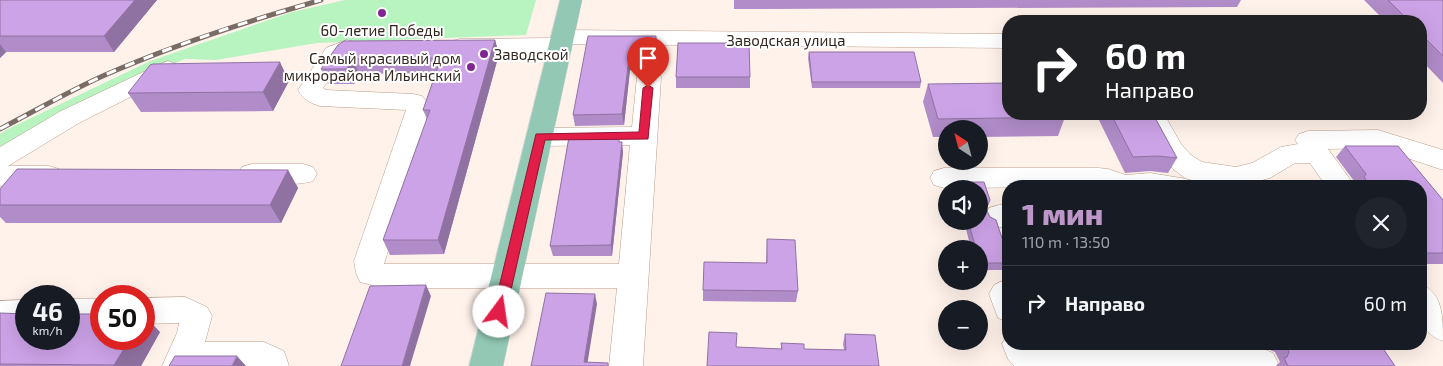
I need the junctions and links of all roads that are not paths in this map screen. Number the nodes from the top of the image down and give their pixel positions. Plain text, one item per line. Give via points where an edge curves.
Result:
1 (571, 0) edge
2 (562, 41) junction
3 (1002, 41) edge
4 (375, 46) edge
5 (435, 46) edge
6 (190, 67) edge
7 (649, 77) dead end
8 (1155, 120) edge
9 (644, 136) junction
10 (540, 137) junction
11 (1312, 146) junction
12 (0, 159) edge
13 (1443, 160) edge
14 (225, 174) edge
15 (303, 174) dead end
16 (0, 176) edge
17 (78, 176) edge
18 (944, 178) dead end
19 (1110, 180) edge
20 (1184, 180) edge
21 (1197, 180) edge
22 (1337, 180) edge
23 (508, 276) junction
24 (632, 276) junction
25 (155, 311) edge
26 (15, 313) edge
27 (0, 314) edge
28 (1020, 350) edge
29 (1258, 358) edge
30 (179, 366) edge
31 (272, 366) edge
32 (486, 366) edge
33 (626, 366) edge

1 - 2 main road
2 - 3 lane, Заводская улица
2 - 5 lane, Заводская улица
2 - 10 main road
4 - 23 lane via 346,47 334,53 310,90 320,98 413,102 418,108 369,261 371,273 384,276
6 - 12 lane via 171,68 70,117
7 - 9 lane
8 - 20 lane via 1171,150 1182,162
9 - 10 lane
9 - 24 lane
10 - 23 main road
11 - 13 lane via 1378,139
11 - 21 lane via 1260,171 1236,177
11 - 22 lane
14 - 15 lane
16 - 17 lane
18 - 19 lane
23 - 24 lane
23 - 32 main road
24 - 33 lane
25 - 30 lane via 185,310 196,316 193,333
26 - 27 lane
28 - 29 lane via 1031,360 1046,364
30 - 31 lane via 204,356 264,356 272,361

